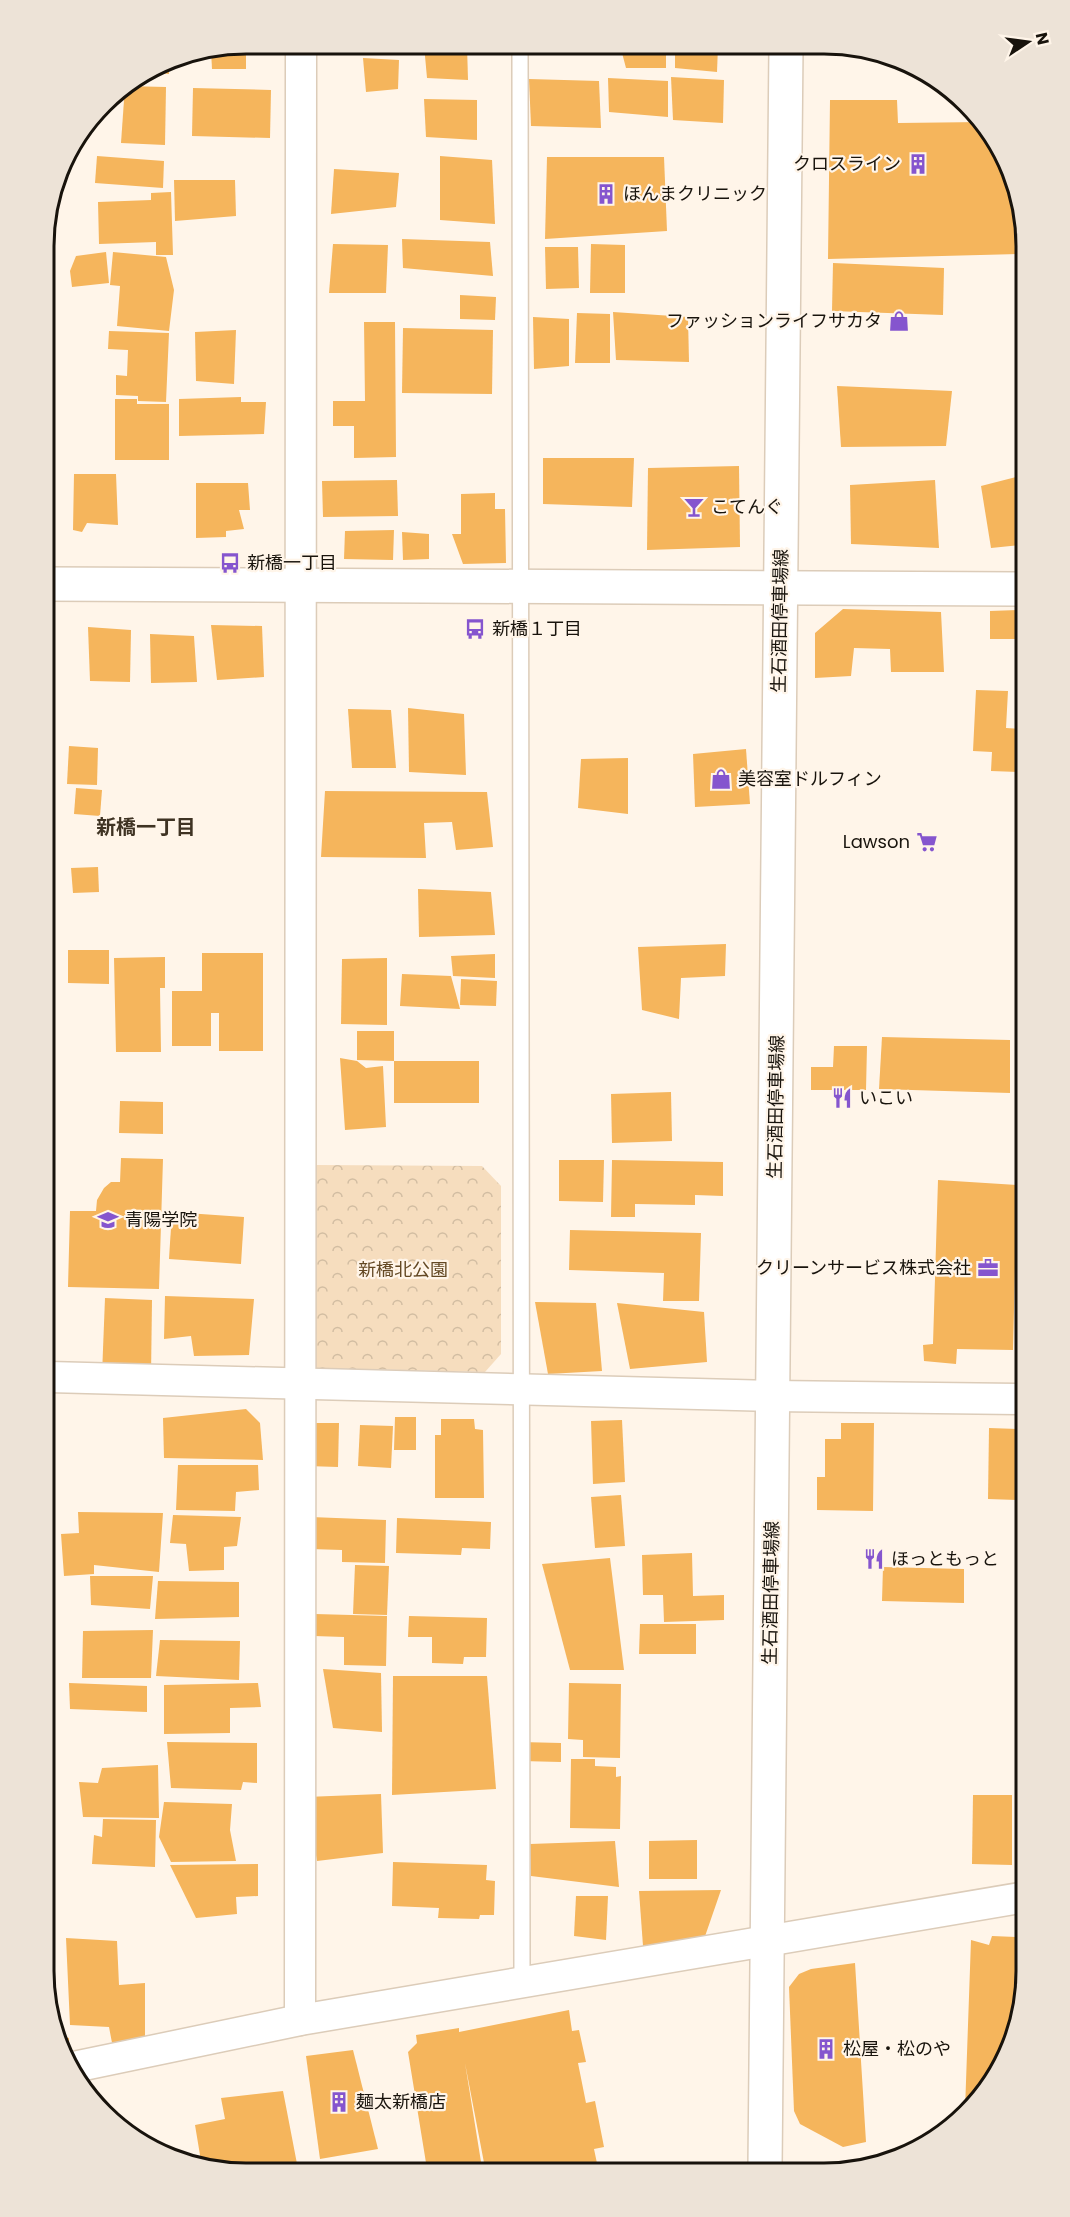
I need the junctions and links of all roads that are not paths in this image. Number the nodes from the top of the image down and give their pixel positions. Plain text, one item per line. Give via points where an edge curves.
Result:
1 (301, 54) edge
2 (520, 54) edge
3 (786, 54) edge
4 (54, 584) edge
5 (301, 585) junction
6 (521, 586) junction
7 (781, 587) junction
8 (1016, 589) edge
9 (54, 1377) edge
10 (300, 1385) junction
11 (521, 1390) junction
12 (773, 1396) junction
13 (1016, 1399) edge
14 (1016, 1899) edge
15 (767, 1941) junction
16 (522, 1982) junction
17 (300, 2020) junction
18 (79, 2066) edge
19 (765, 2163) edge

1 - 5 street
2 - 6 lane
3 - 7 main road, 生石酒田停車場線
4 - 5 main road
5 - 6 main road
5 - 10 street
6 - 7 main road
6 - 11 lane
7 - 8 main road
7 - 12 main road, 生石酒田停車場線
9 - 10 street
10 - 11 street
10 - 17 street
11 - 12 street
11 - 16 lane
12 - 13 street
12 - 15 main road, 生石酒田停車場線
14 - 15 street
15 - 16 street
15 - 19 main road, 生石酒田停車場線
16 - 17 street
17 - 18 street

